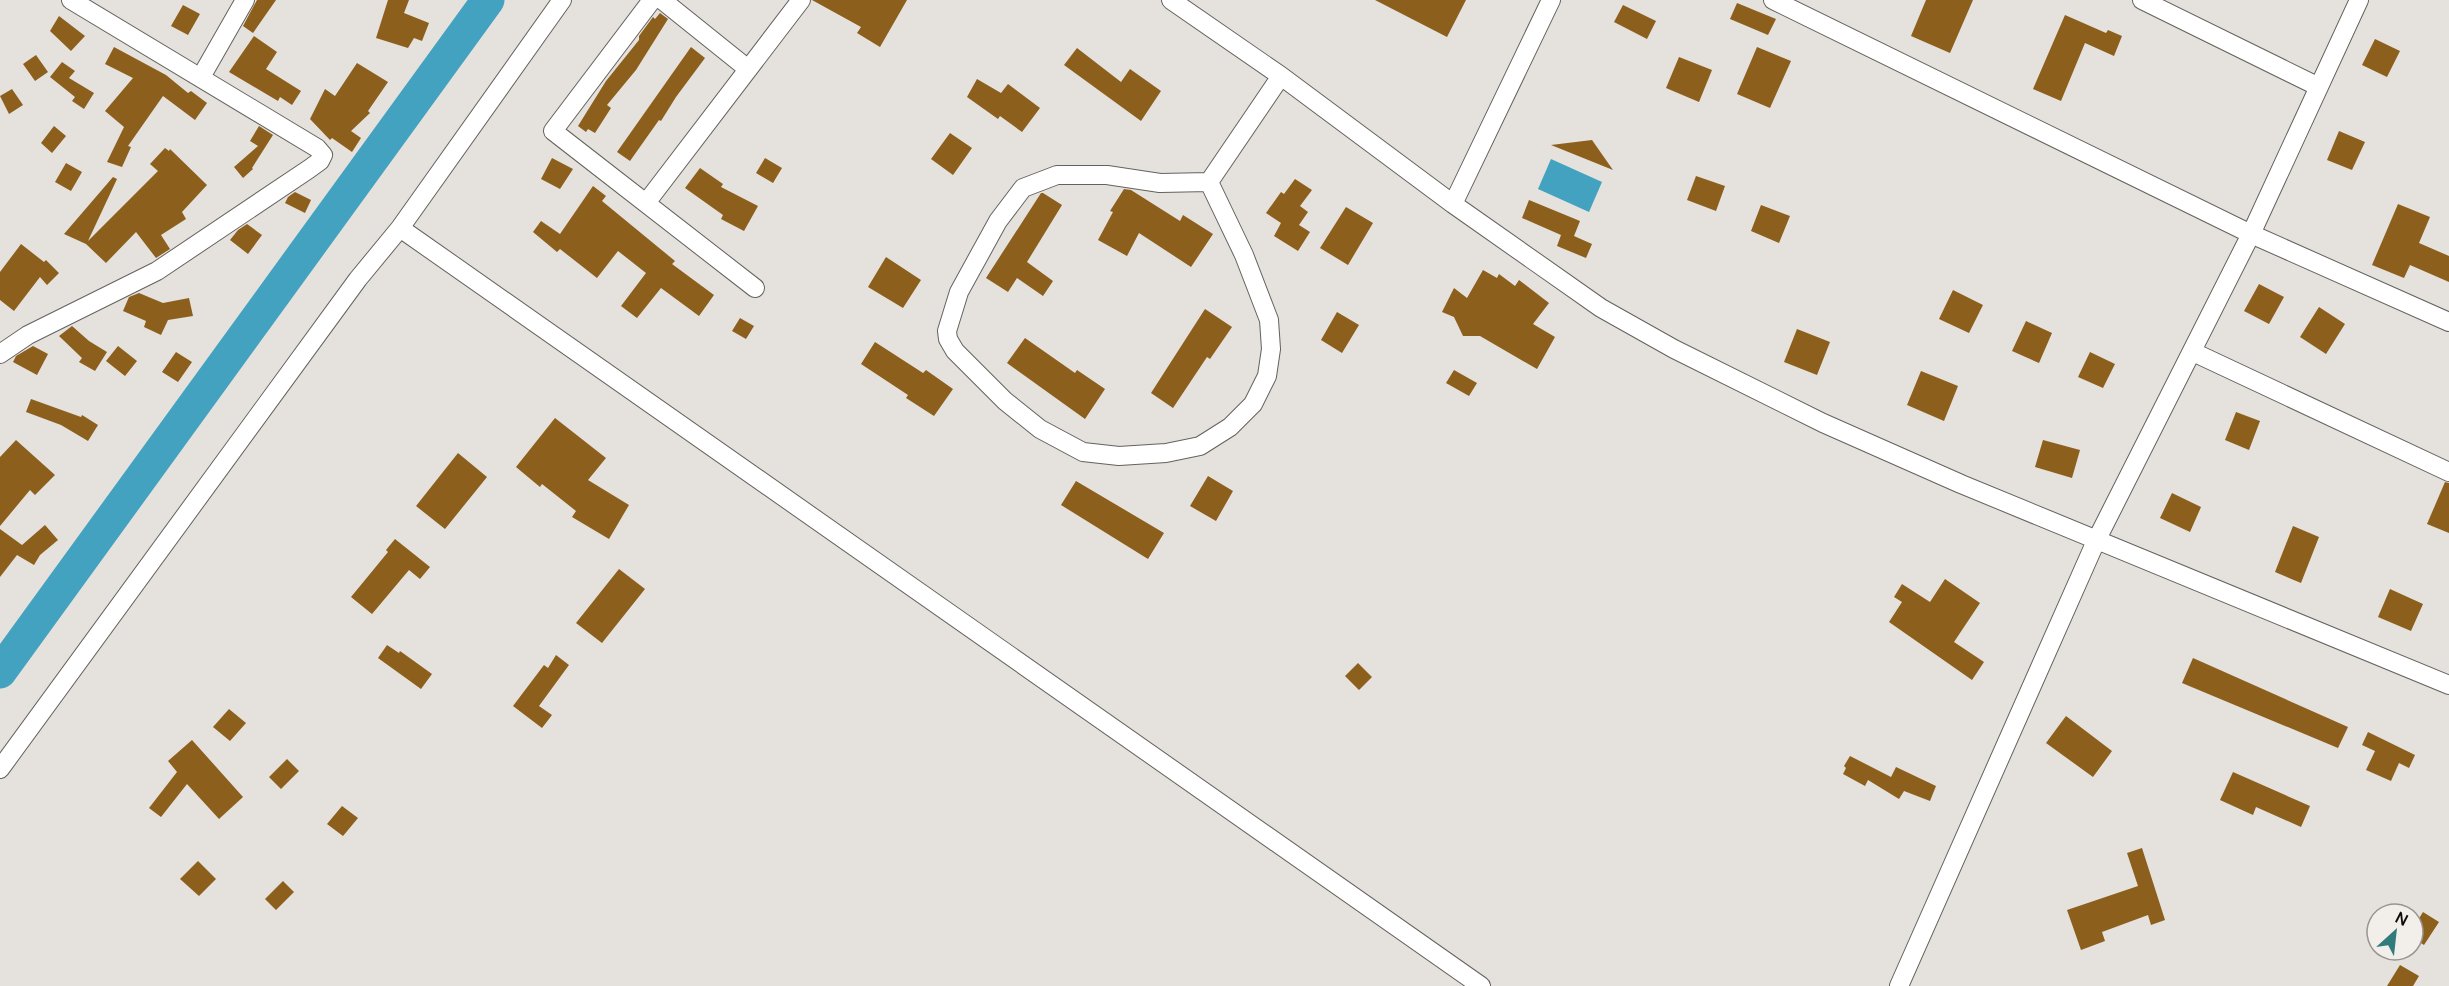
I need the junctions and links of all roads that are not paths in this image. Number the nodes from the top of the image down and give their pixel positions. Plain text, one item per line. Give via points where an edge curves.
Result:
1 (71, 0) edge
2 (245, 0) edge
3 (562, 0) edge
4 (652, 0) edge
5 (662, 0) edge
6 (801, 0) edge
7 (1171, 0) edge
8 (1551, 0) edge
9 (1773, 0) edge
10 (2142, 0) edge
11 (2359, 0) edge
12 (748, 69) junction
13 (1281, 76) junction
14 (201, 77) junction
15 (2319, 87) junction
16 (1209, 182) junction
17 (646, 203) junction
18 (1453, 204) junction
19 (400, 228) junction
20 (2251, 234) junction
21 (755, 288) dead end
22 (2449, 322) edge
23 (2193, 352) junction
24 (0, 354) edge
25 (2449, 472) edge
26 (2096, 541) junction
27 (2449, 685) edge
28 (0, 769) edge
29 (1481, 986) edge
30 (1899, 986) edge

1 - 14 street
2 - 14 street
3 - 19 street
4 - 17 street via 553,130
5 - 12 street
6 - 12 street
7 - 13 street
8 - 18 street
9 - 20 street
10 - 15 street
11 - 15 street
12 - 17 street
13 - 16 street
13 - 18 street
14 - 24 street via 317,148 323,155 320,160 158,271 28,335
15 - 20 street
16 - 16 street via 1228,218 1269,320 1271,349 1267,376 1252,404 1230,427 1200,446 1119,456 1083,453 1040,429 1005,401 950,346 947,331 959,292 998,220 1023,188 1057,176
17 - 21 street
18 - 26 street via 1600,308 1674,349 1823,423
19 - 28 street via 358,279
19 - 29 street
20 - 22 street
20 - 23 street
23 - 25 street
23 - 26 street
26 - 27 street
26 - 30 street

